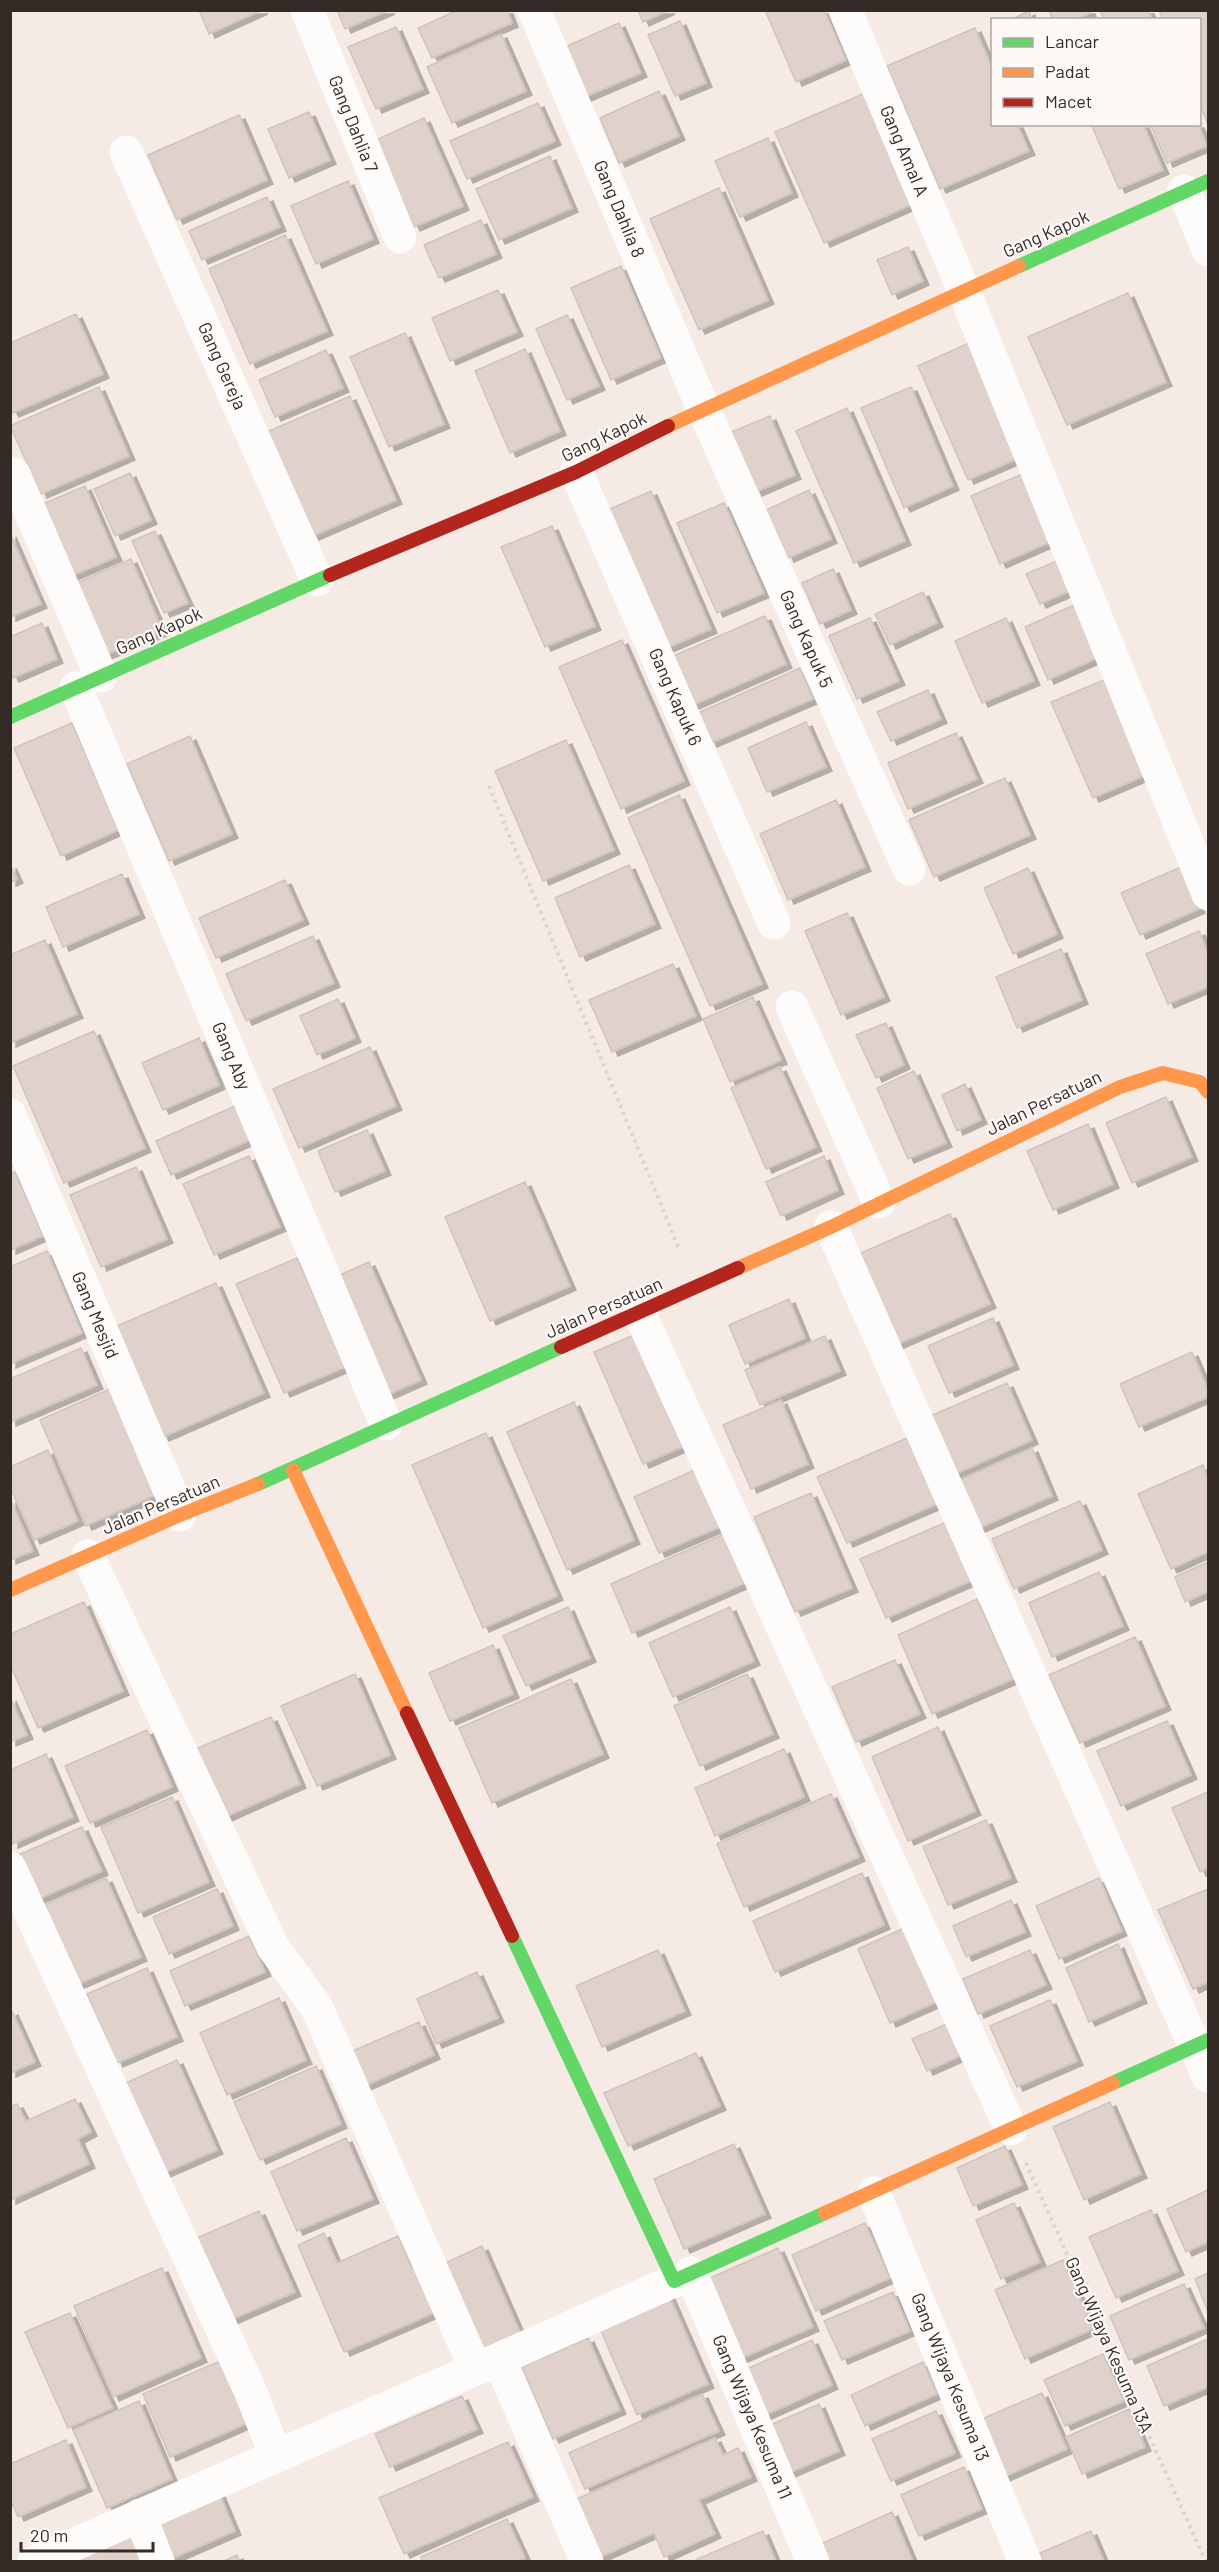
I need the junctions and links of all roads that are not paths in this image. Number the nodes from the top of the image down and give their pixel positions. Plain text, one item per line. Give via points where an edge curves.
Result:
1 (307, 10) edge
2 (534, 10) edge
3 (845, 10) edge
4 (126, 152) dead end
5 (1196, 186) edge
6 (399, 237) dead end
7 (1209, 250) edge
8 (964, 291) junction
9 (703, 408) junction
10 (576, 472) junction
11 (14, 474) dead end
12 (317, 580) junction
13 (89, 682) junction
14 (10, 717) edge
15 (909, 869) dead end
16 (1209, 894) edge
17 (774, 923) dead end
18 (792, 1007) dead end
19 (1209, 1092) edge
20 (10, 1115) edge
21 (879, 1202) junction
22 (831, 1227) junction
23 (639, 1312) junction
24 (386, 1424) junction
25 (293, 1470) junction
26 (180, 1515) junction
27 (87, 1556) junction
28 (10, 1590) edge
29 (10, 1868) edge
30 (1202, 2044) edge
31 (1209, 2076) edge
32 (1011, 2129) junction
33 (874, 2193) junction
34 (682, 2277) junction
35 (487, 2363) junction
36 (276, 2456) junction
37 (140, 2515) junction
38 (34, 2562) edge
39 (158, 2562) edge
40 (587, 2562) edge
41 (813, 2562) edge
42 (1025, 2562) edge

1 - 6 street, Gang Dahlia 7
2 - 9 street, Gang Dahlia 8
3 - 8 street, Gang Amal A
4 - 12 street, Gang Gereja
5 - 7 street
5 - 8 street, Gang Kapok
8 - 9 street, Gang Kapok
8 - 16 street, Gang Amal A
9 - 10 street, Gang Kapok
9 - 15 street, Gang Kapuk 5
10 - 12 street, Gang Kapok
10 - 17 street, Gang Kapuk 6
11 - 13 street, Gang Aby
12 - 13 street, Gang Kapok
13 - 14 street, Gang Kapok
13 - 24 street, Gang Aby
18 - 21 street
19 - 21 street, Jalan Persatuan via 1200,1082 1163,1073 1120,1087
20 - 26 street, Gang Mesjid
21 - 22 street, Jalan Persatuan
22 - 23 street, Jalan Persatuan
22 - 30 street
23 - 24 street, Jalan Persatuan
23 - 32 street
24 - 25 street, Jalan Persatuan
25 - 26 street, Jalan Persatuan
25 - 34 street
26 - 27 street, Jalan Persatuan
27 - 28 street, Jalan Persatuan
27 - 35 street via 273,1947 318,2008
29 - 36 street via 249,2388
30 - 31 street
30 - 32 street
32 - 33 street
33 - 34 street
33 - 42 street, Gang Wijaya Kesuma 13
34 - 35 street
34 - 41 street, Gang Wijaya Kesuma 11
35 - 36 street
35 - 40 street
36 - 37 street
37 - 38 street
37 - 39 street

